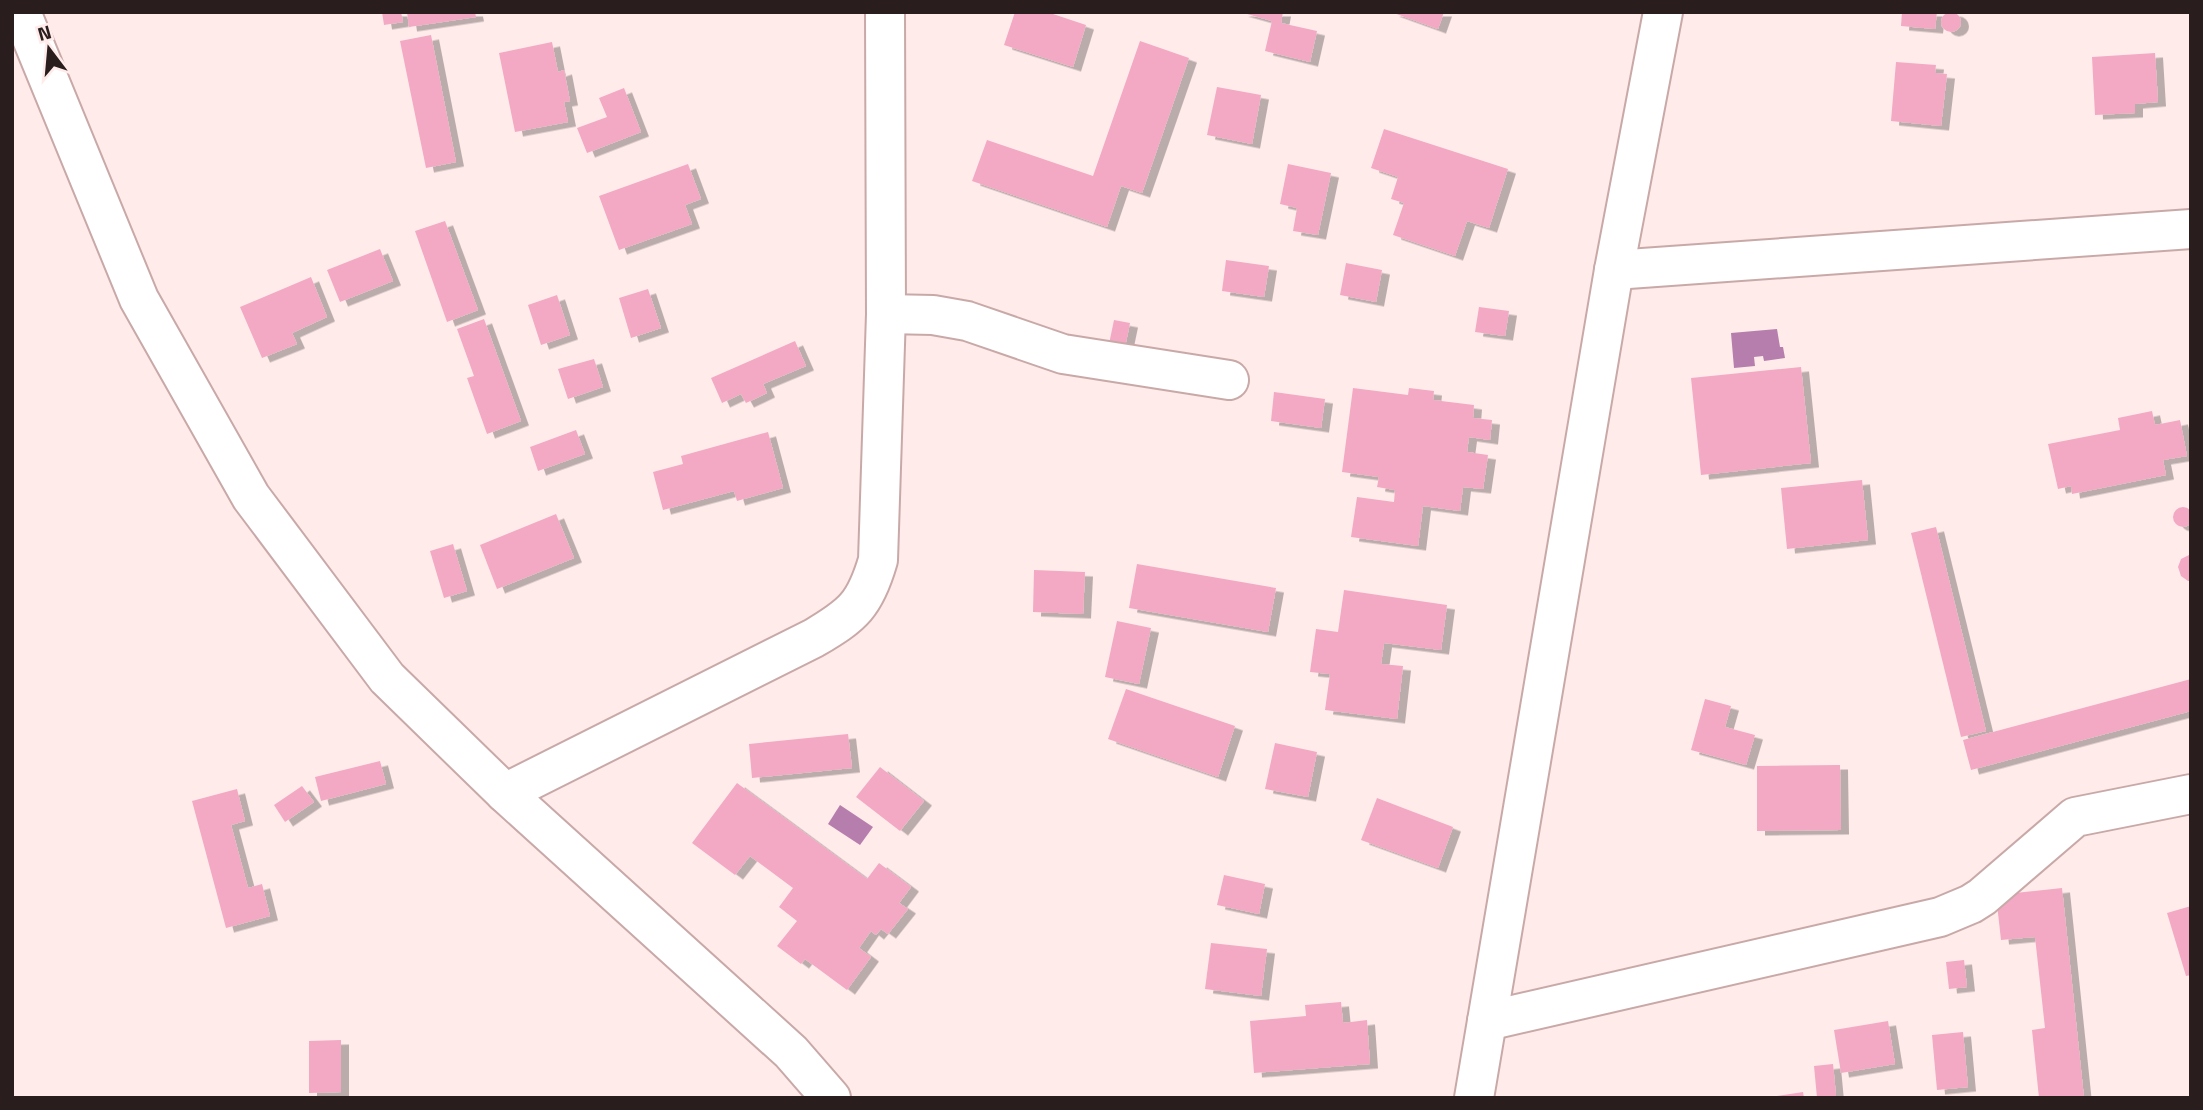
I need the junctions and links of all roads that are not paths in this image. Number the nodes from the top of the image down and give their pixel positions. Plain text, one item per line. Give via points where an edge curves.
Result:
1 (21, 12) edge
2 (885, 12) edge
3 (1663, 12) edge
4 (2191, 229) edge
5 (1614, 270) junction
6 (886, 314) junction
7 (1229, 380) dead end
8 (505, 793) junction
9 (2191, 794) edge
10 (1487, 1021) junction
11 (831, 1098) edge
12 (1474, 1098) edge

1 - 8 street via 139,299 251,497 387,678
2 - 6 street
3 - 5 street
4 - 5 street
5 - 10 street
6 - 7 street via 967,321 1063,354
6 - 8 street via 878,560 863,598 846,619 814,638
8 - 11 street via 791,1052
9 - 10 street via 2074,817 1982,897 1940,917
10 - 12 street

